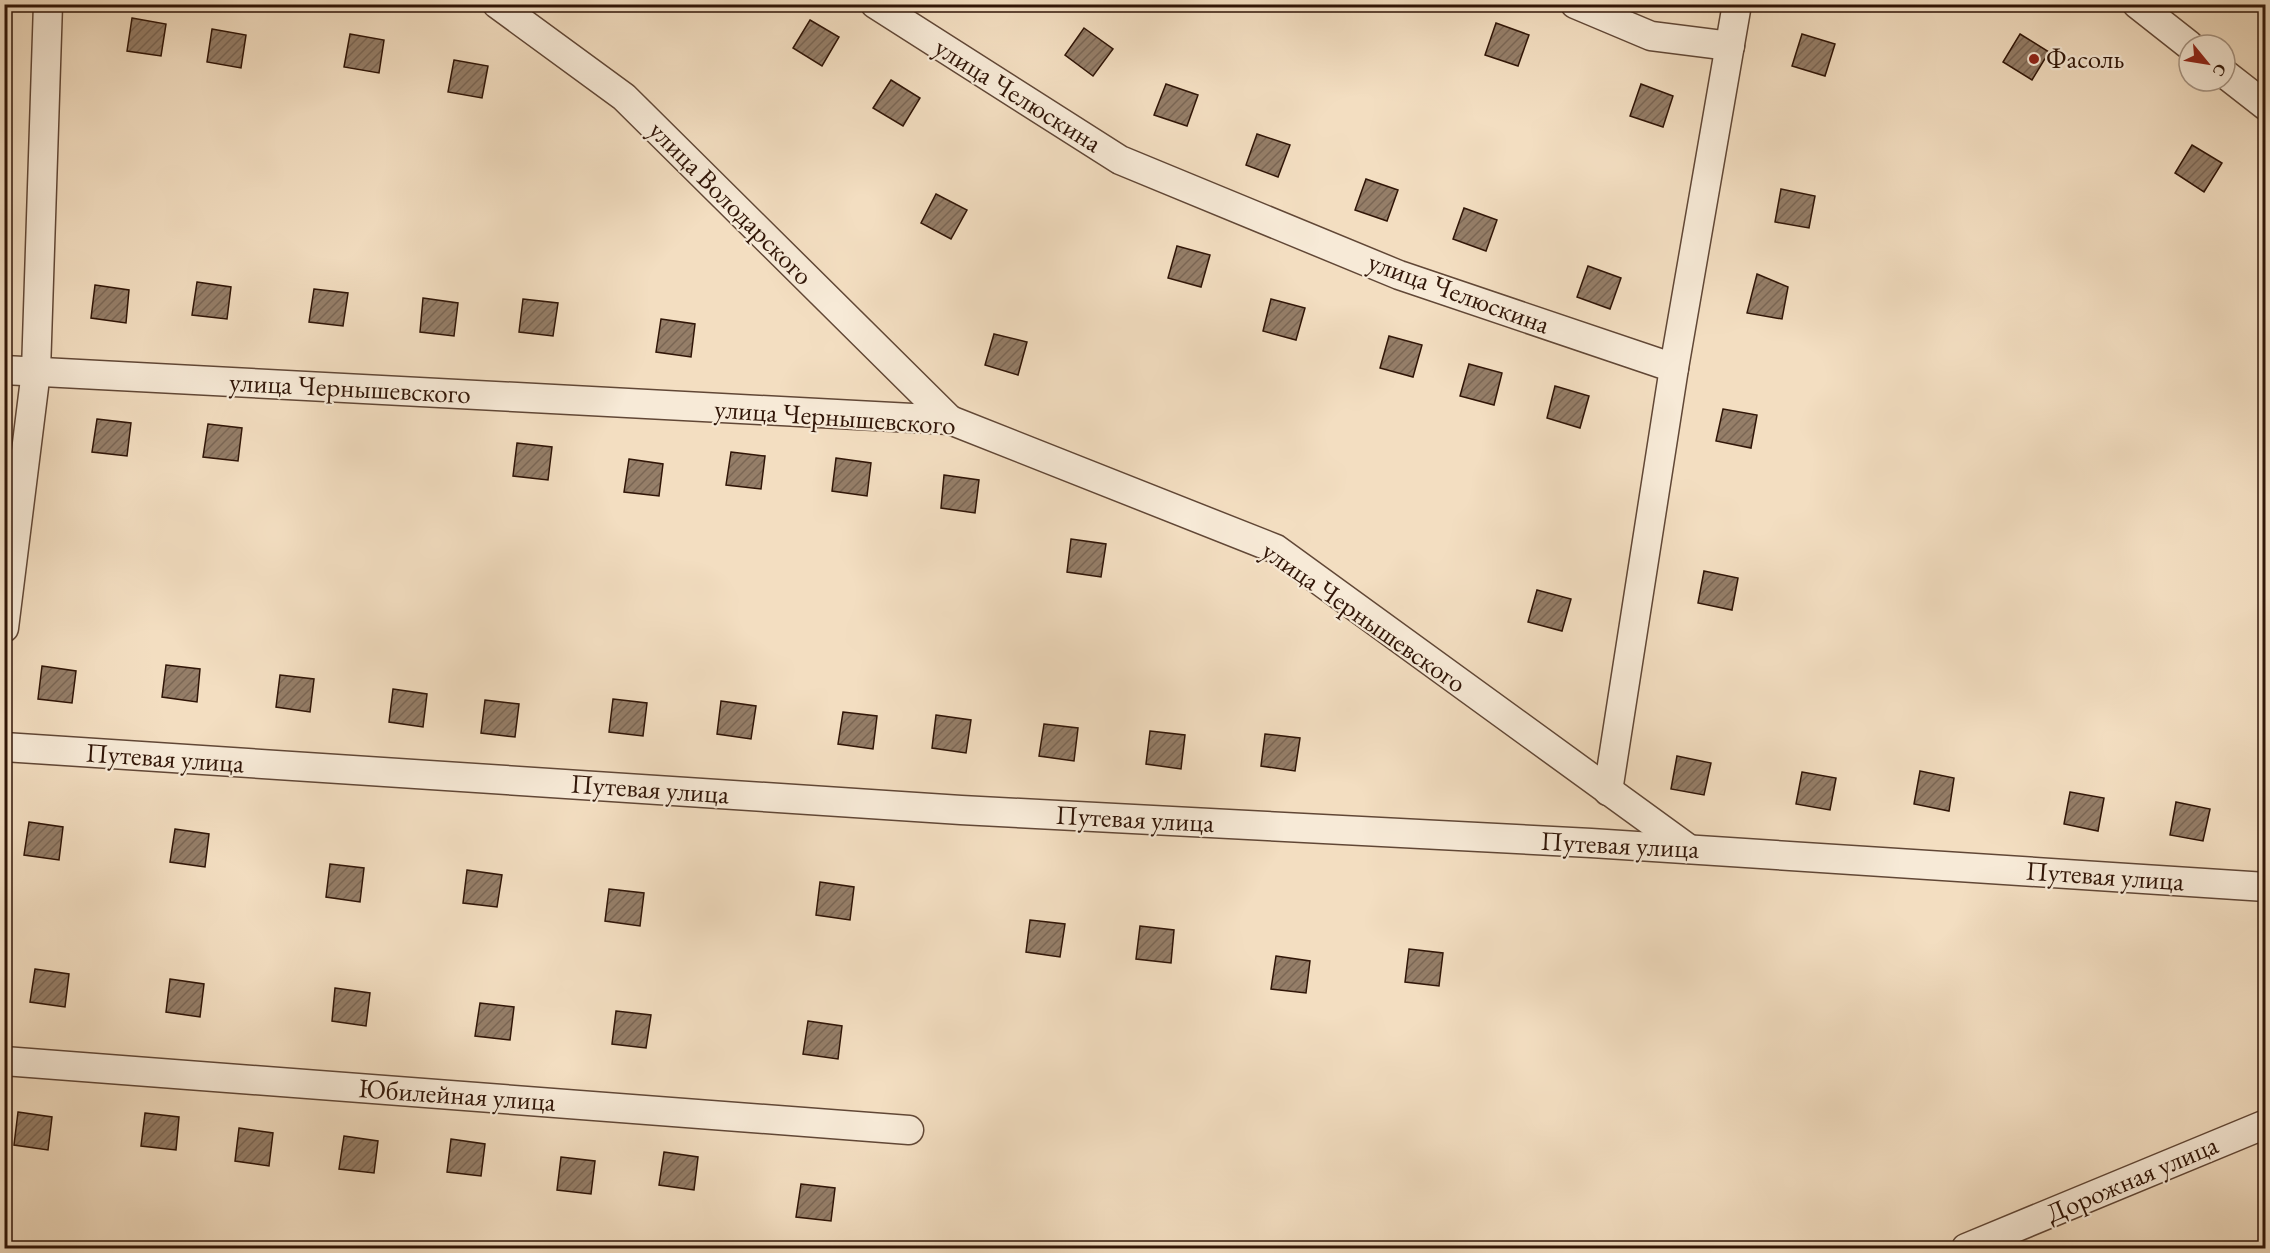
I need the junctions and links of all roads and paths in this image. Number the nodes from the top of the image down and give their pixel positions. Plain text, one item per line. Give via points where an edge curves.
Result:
1 (48, 4) edge
2 (497, 4) edge
3 (875, 4) edge
4 (1575, 4) edge
5 (1737, 4) edge
6 (2137, 4) edge
7 (2177, 36) edge
8 (1730, 46) junction
9 (2237, 84) edge
10 (2265, 106) edge
11 (1674, 368) junction
12 (4, 370) edge
13 (36, 372) junction
14 (950, 420) junction
15 (4, 628) edge
16 (4, 747) edge
17 (1608, 791) junction
18 (1689, 849) junction
19 (2265, 886) edge
20 (4, 1061) edge
21 (2265, 1124) edge
22 (909, 1130) dead end
23 (1966, 1248) edge

1 - 13 street
2 - 14 street, улица Володарского via 624,97
3 - 11 street, улица Челюскина via 1120,160 1400,274
4 - 8 street via 1652,36
5 - 8 street
6 - 7 street
8 - 11 street
9 - 10 street
11 - 17 street
12 - 13 street, улица Чернышевского
13 - 14 street, улица Чернышевского
13 - 15 street
14 - 17 street, улица Чернышевского via 1276,549
16 - 18 street, Путевая улица via 961,810
17 - 18 street, улица Чернышевского
18 - 19 street, Путевая улица
20 - 22 street, Юбилейная улица
21 - 23 street, Дорожная улица

